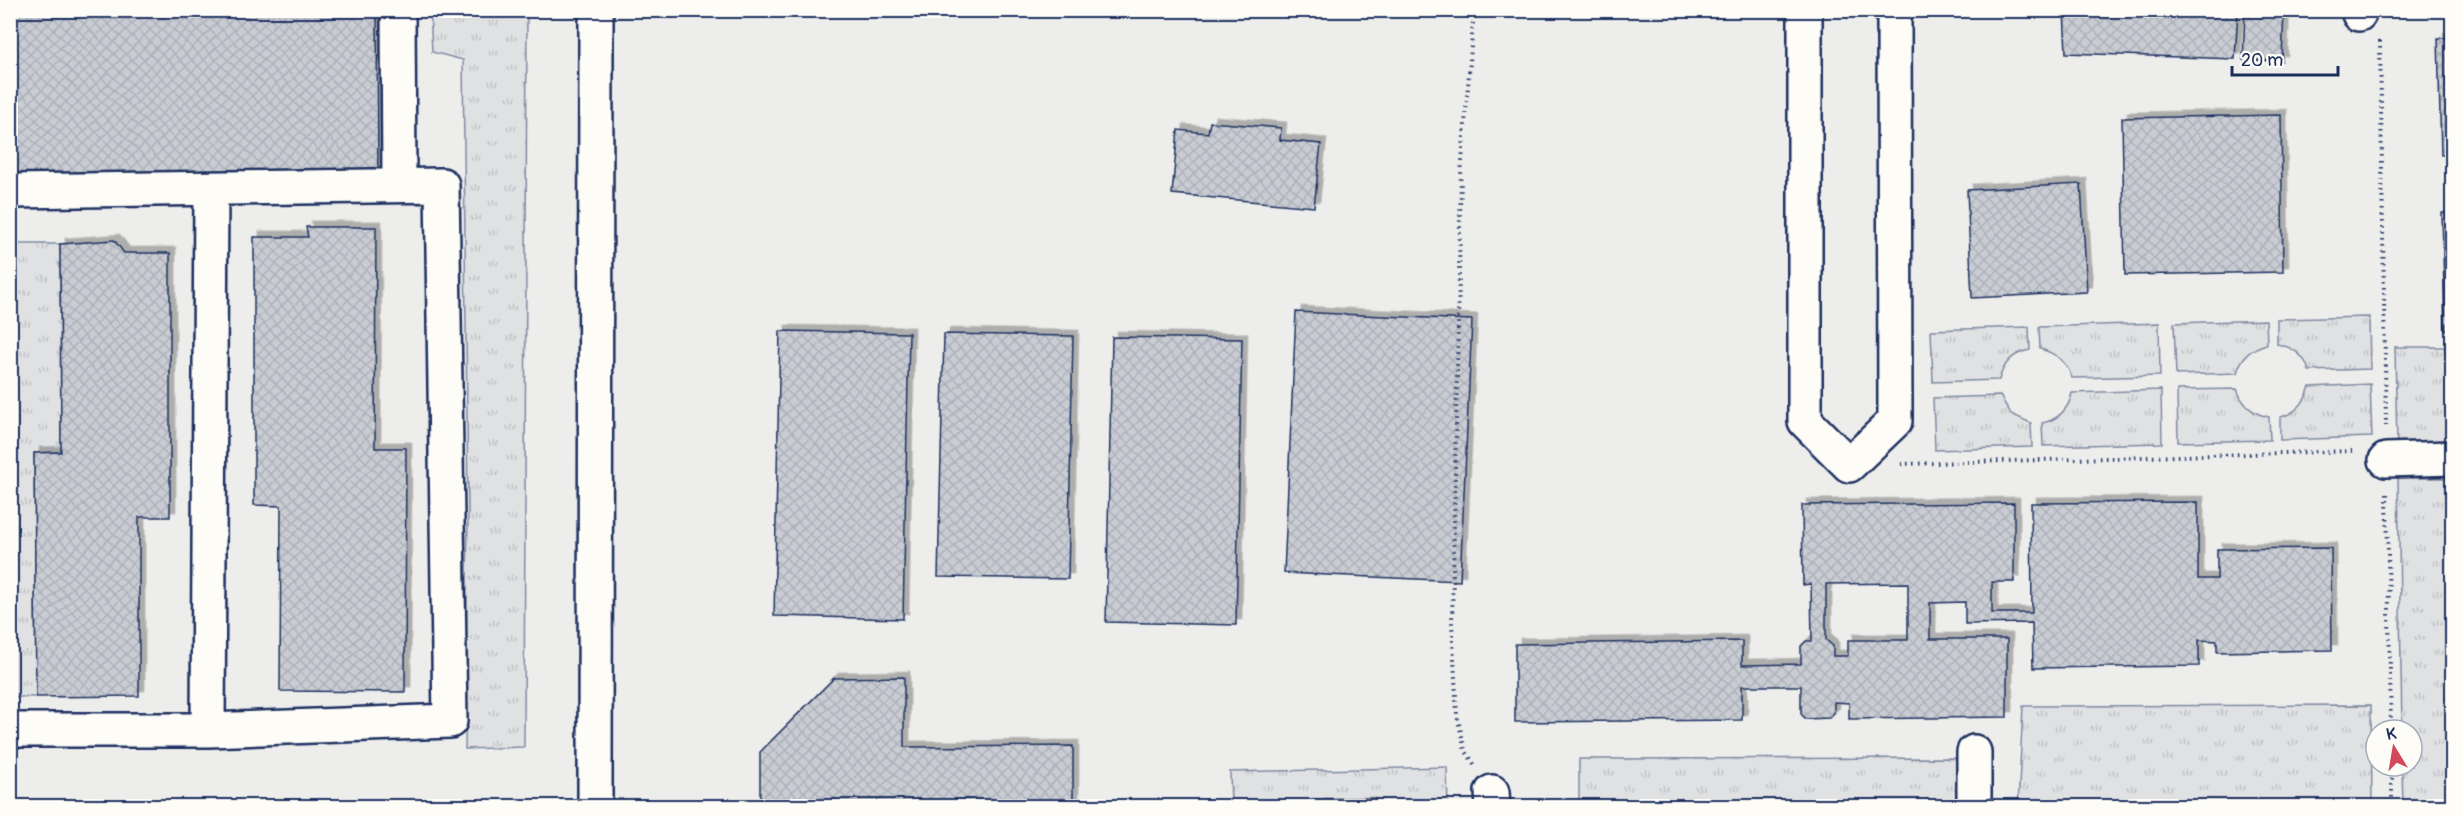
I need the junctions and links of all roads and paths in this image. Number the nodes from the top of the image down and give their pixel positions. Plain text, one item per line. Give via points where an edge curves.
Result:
1 (398, 10) edge
2 (596, 10) edge
3 (1474, 10) edge
4 (1804, 10) edge
5 (1894, 10) edge
6 (2366, 19) edge
7 (399, 184) junction
8 (211, 189) junction
9 (10, 191) edge
10 (2386, 455) junction
11 (2452, 458) edge
12 (1850, 465) junction
13 (2391, 718) edge
14 (10, 730) edge
15 (208, 730) junction
16 (1974, 752) dead end
17 (2392, 778) edge
18 (1493, 799) edge
19 (595, 807) edge
20 (1974, 807) edge
21 (2392, 807) edge

1 - 7 street
2 - 19 street
3 - 18 path via 1461,174 1452,623 1457,715 1465,750
4 - 12 street via 1805,421
5 - 12 street via 1894,421
6 - 10 path
7 - 8 street
7 - 15 street via 442,185 450,721
8 - 9 street
8 - 15 street
10 - 11 street
10 - 12 path
10 - 13 path
14 - 15 street
16 - 20 street
17 - 21 path

